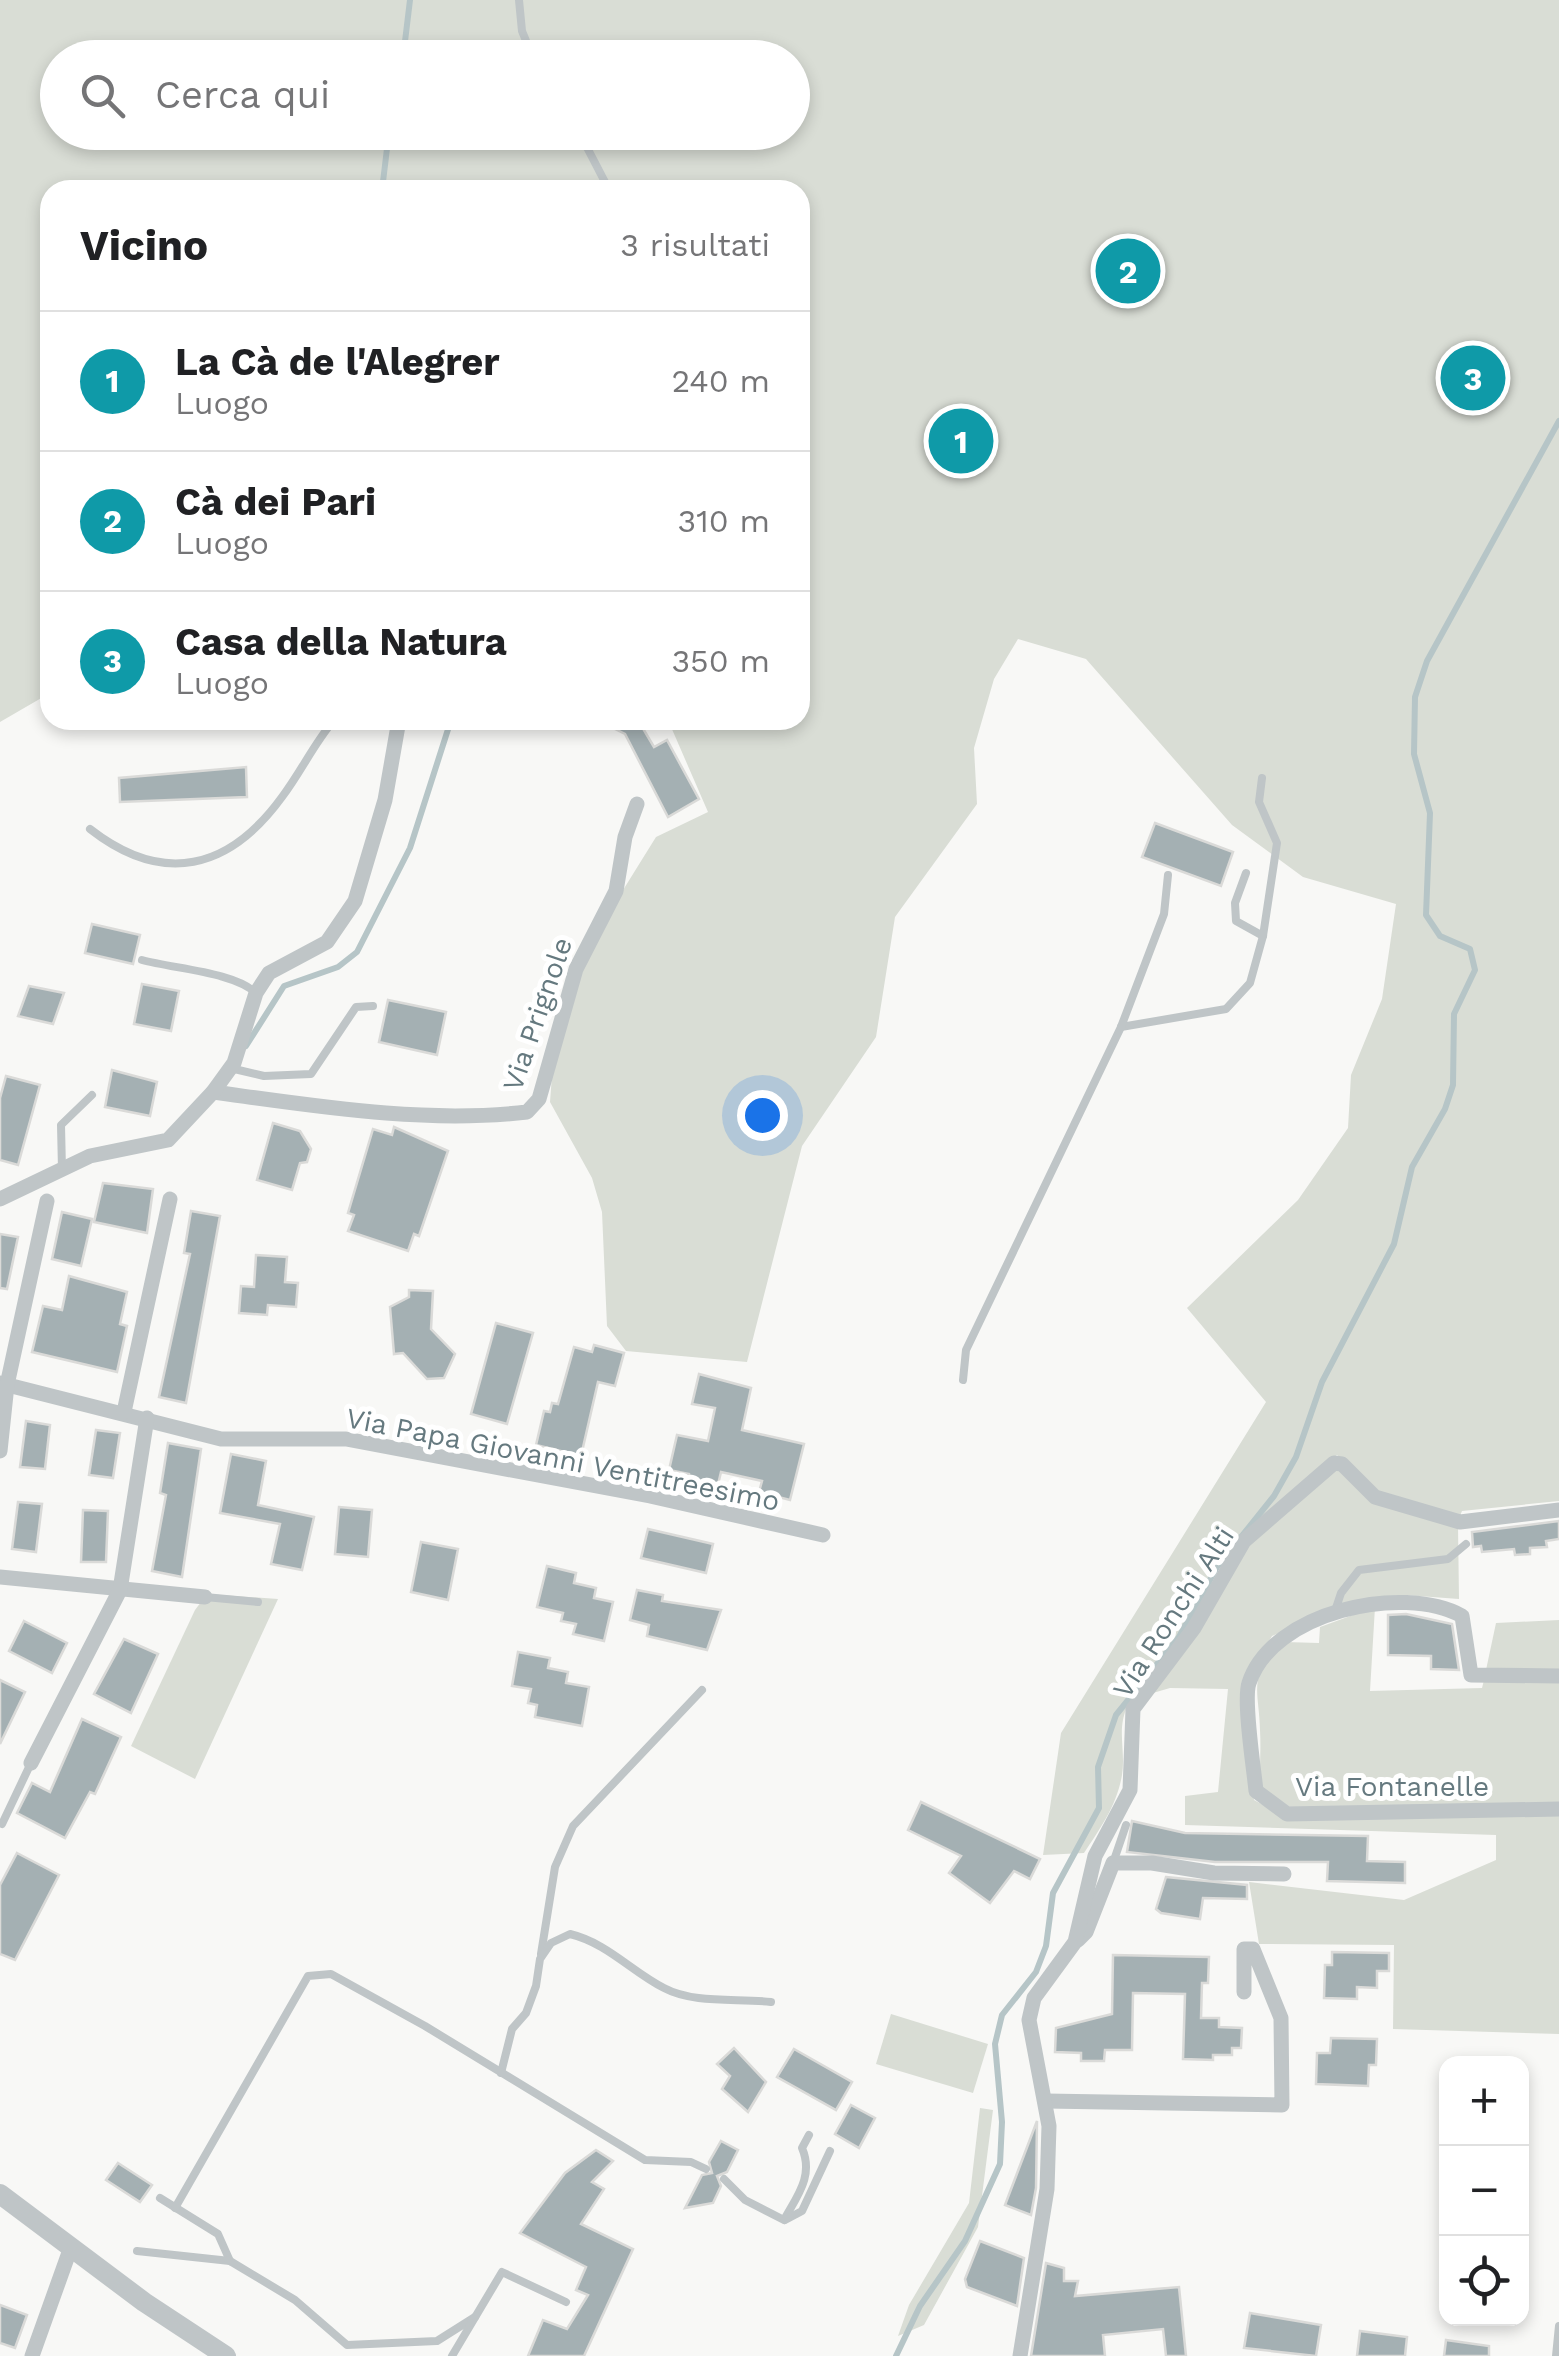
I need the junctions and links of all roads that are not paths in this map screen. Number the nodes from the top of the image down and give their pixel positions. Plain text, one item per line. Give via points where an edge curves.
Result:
1 (519, 0) edge
2 (525, 40) edge
3 (588, 150) edge
4 (604, 180) edge
5 (327, 730) edge
6 (397, 730) edge
7 (1262, 778) dead end
8 (637, 804) dead end
9 (90, 829) dead end
10 (1246, 873) dead end
11 (1168, 875) dead end
12 (1263, 936) junction
13 (142, 960) dead end
14 (256, 993) junction
15 (372, 1006) dead end
16 (1121, 1028) junction
17 (230, 1068) junction
18 (213, 1092) junction
19 (92, 1095) dead end
20 (62, 1170) junction
21 (0, 1200) edge
22 (170, 1200) dead end
23 (47, 1202) dead end
24 (963, 1380) dead end
25 (4, 1384) edge
26 (124, 1412) junction
27 (148, 1418) junction
28 (0, 1451) edge
29 (1559, 1510) edge
30 (822, 1535) dead end
31 (1466, 1544) dead end
32 (0, 1577) edge
33 (120, 1590) junction
34 (205, 1597) joint
35 (258, 1602) dead end
36 (1334, 1615) junction
37 (1559, 1676) edge
38 (702, 1690) dead end
39 (31, 1763) joint
40 (1559, 1809) edge
41 (2, 1824) edge
42 (1126, 1825) dead end
43 (1112, 1863) junction
44 (1284, 1874) dead end
45 (1074, 1942) junction
46 (540, 1958) junction
47 (1244, 1992) dead end
48 (771, 2002) dead end
49 (501, 2073) junction
50 (1046, 2101) junction
51 (808, 2135) dead end
52 (830, 2151) dead end
53 (706, 2169) dead end
54 (724, 2179) dead end
55 (0, 2194) edge
56 (160, 2198) dead end
57 (175, 2208) junction
58 (784, 2220) junction
59 (71, 2247) junction
60 (137, 2251) dead end
61 (230, 2261) junction
62 (566, 2302) dead end
63 (474, 2318) junction
64 (1559, 2326) edge
65 (32, 2356) edge
66 (226, 2356) edge
67 (452, 2356) edge
68 (1020, 2356) edge
69 (1556, 2356) edge

1 - 2 lane
3 - 4 lane
5 - 9 lane via 259,826 215,857 186,866 158,864 119,851
6 - 14 street via 385,800 354,901 328,942 269,972
7 - 12 lane via 1258,802 1278,843
8 - 18 street, Via Prignole via 616,891 585,944 539,1100 528,1112 334,1108
10 - 12 lane via 1233,912 1236,921
11 - 16 lane via 1164,914
12 - 16 lane via 1250,983 1226,1009
13 - 14 lane via 244,981
14 - 17 street
15 - 17 lane via 356,1007 310,1074 264,1076
16 - 24 lane via 966,1350
17 - 18 street
18 - 20 street via 168,1140 90,1156
19 - 20 lane via 61,1126
20 - 21 street
22 - 26 street
23 - 25 street
25 - 26 street, Via Papa Giovanni Ventitreesimo
25 - 28 street
26 - 27 street, Via Papa Giovanni Ventitreesimo
27 - 30 street, Via Papa Giovanni Ventitreesimo via 221,1439 346,1439
27 - 33 street
29 - 45 street, Via Ronchi Alti via 1460,1522 1375,1497 1339,1462 1244,1540 1194,1628 1133,1708 1130,1790 1095,1856
31 - 36 lane via 1448,1559 1359,1570
32 - 33 street
33 - 34 street
33 - 39 street
34 - 35 lane
36 - 37 street, Via Fontanelle via 1355,1606 1439,1603 1462,1616 1471,1674
36 - 40 street, Via Fontanelle via 1278,1638 1248,1684 1256,1792 1268,1804 1287,1814
38 - 46 lane via 572,1826 555,1867
39 - 41 lane
42 - 43 lane
43 - 44 street
43 - 45 street via 1086,1932
45 - 50 street, Via Ronchi Alti via 1034,1998 1029,2020
46 - 48 lane via 570,1934 592,1939 666,1989 697,1998
46 - 49 lane via 536,1986 512,2029
47 - 50 street via 1244,1950 1253,1950 1281,2018 1282,2105
49 - 53 lane via 645,2160
49 - 57 lane via 331,1974 308,1976
50 - 68 street, Via Ronchi Alti via 1047,2189
51 - 58 lane via 802,2148 808,2171
52 - 58 lane via 802,2211
54 - 58 lane via 745,2200
55 - 59 street
56 - 57 lane
57 - 61 lane via 218,2234
59 - 65 street
59 - 66 street
60 - 61 lane
61 - 63 lane via 295,2300 346,2345 437,2341
62 - 63 lane via 502,2272
63 - 67 lane
64 - 69 lane

